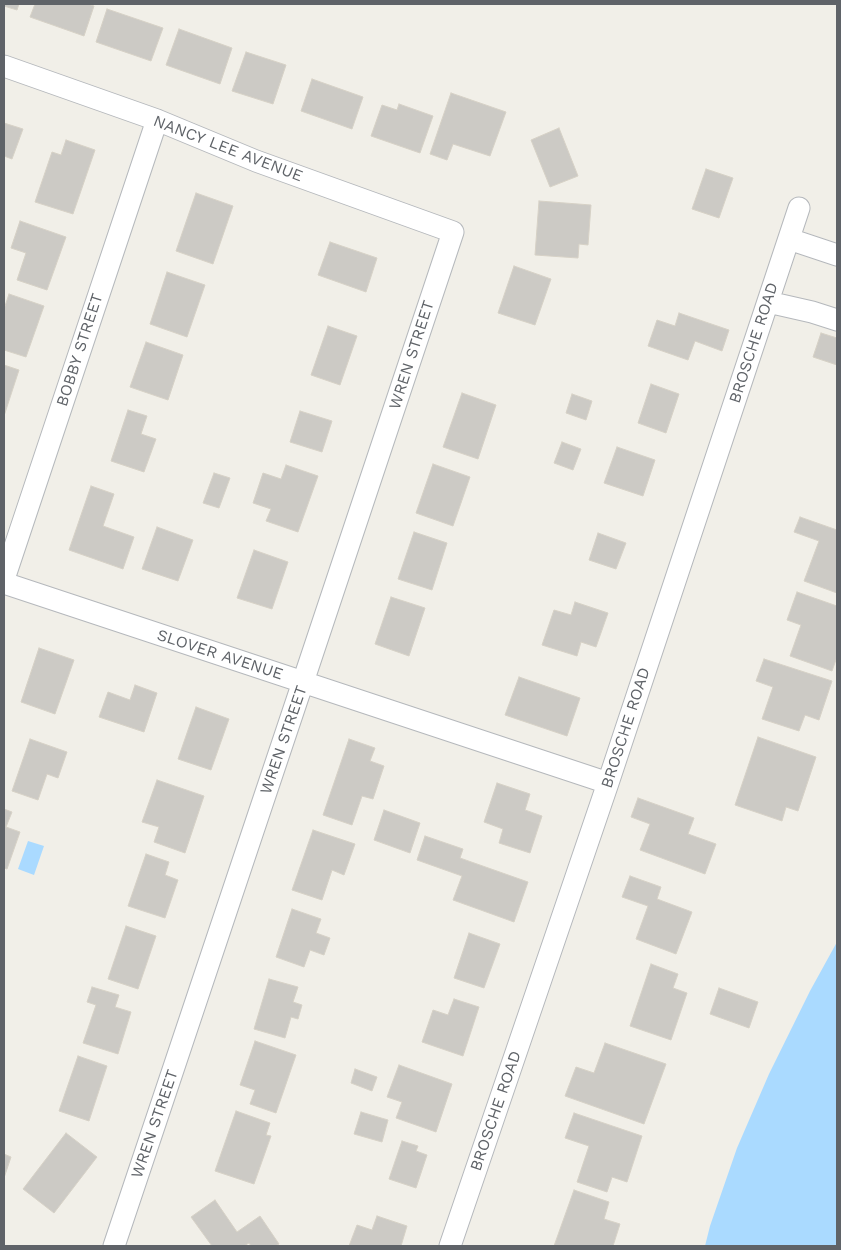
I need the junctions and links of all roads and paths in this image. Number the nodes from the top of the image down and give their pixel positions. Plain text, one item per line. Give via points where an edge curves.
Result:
1 (4, 66) edge
2 (157, 120) junction
3 (799, 208) dead end
4 (453, 232) joint
5 (789, 240) junction
6 (837, 255) edge
7 (768, 302) junction
8 (837, 320) edge
9 (4, 579) edge
10 (4, 583) edge
11 (303, 682) junction
12 (608, 782) junction
13 (114, 1246) edge
14 (450, 1246) edge

1 - 2 street, NANCY LEE AVENUE
2 - 4 street, NANCY LEE AVENUE via 256,161
2 - 9 street, BOBBY STREET
3 - 5 street, BROSCHE ROAD
4 - 11 street, WREN STREET
5 - 6 street
5 - 7 street, BROSCHE ROAD
7 - 8 street
7 - 12 street, BROSCHE ROAD
10 - 11 street, SLOVER AVENUE
11 - 12 street, SLOVER AVENUE
11 - 13 street, WREN STREET
12 - 14 street, BROSCHE ROAD

